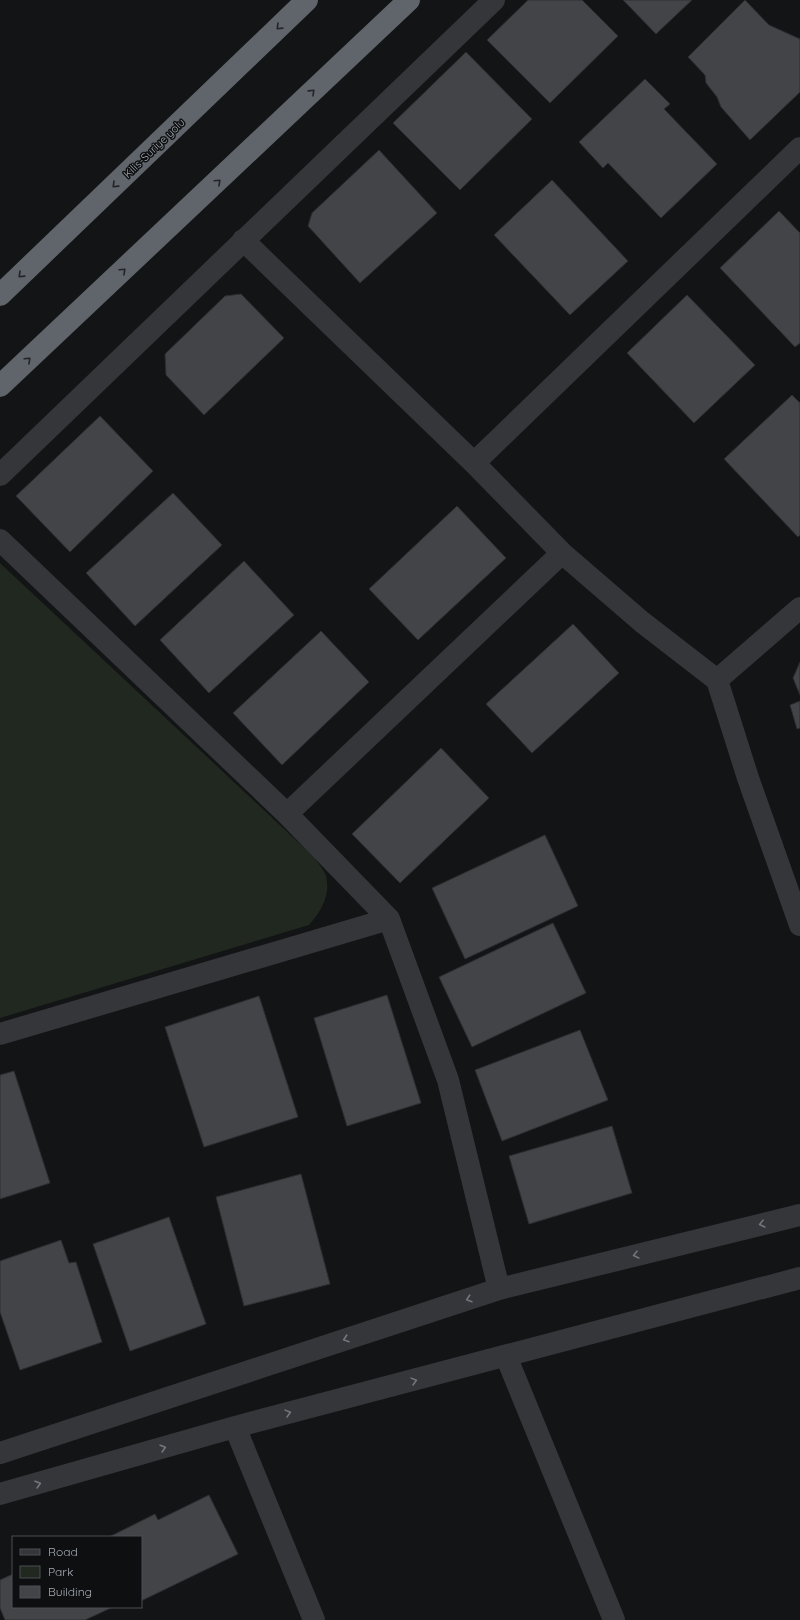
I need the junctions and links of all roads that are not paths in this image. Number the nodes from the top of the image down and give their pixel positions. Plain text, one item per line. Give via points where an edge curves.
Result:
1 (307, 0) edge
2 (409, 0) edge
3 (494, 0) edge
4 (800, 148) edge
5 (243, 240) junction
6 (0, 295) edge
7 (0, 386) edge
8 (474, 463) junction
9 (0, 475) edge
10 (0, 540) edge
11 (562, 553) junction
12 (800, 608) edge
13 (717, 680) junction
14 (287, 814) junction
15 (389, 919) junction
16 (800, 925) edge
17 (0, 1034) edge
18 (800, 1215) edge
19 (800, 1278) edge
20 (499, 1289) junction
21 (506, 1356) junction
22 (235, 1427) junction
23 (0, 1453) edge
24 (0, 1494) edge
25 (314, 1620) edge
26 (614, 1620) edge

1 -> 6 highway, Kilis-Suriye yolu
7 -> 2 highway
3 - 5 street
4 - 8 street
5 - 8 street
5 - 9 street
8 - 11 street
10 - 14 street
11 - 13 street via 642,622
11 - 14 street
12 - 13 street
13 - 16 street via 748,778
14 - 15 street
15 - 17 street
15 - 20 street via 448,1080
18 -> 20 street
19 - 21 street
20 -> 23 street
22 -> 21 street
21 - 26 street
24 -> 22 street
22 - 25 street

